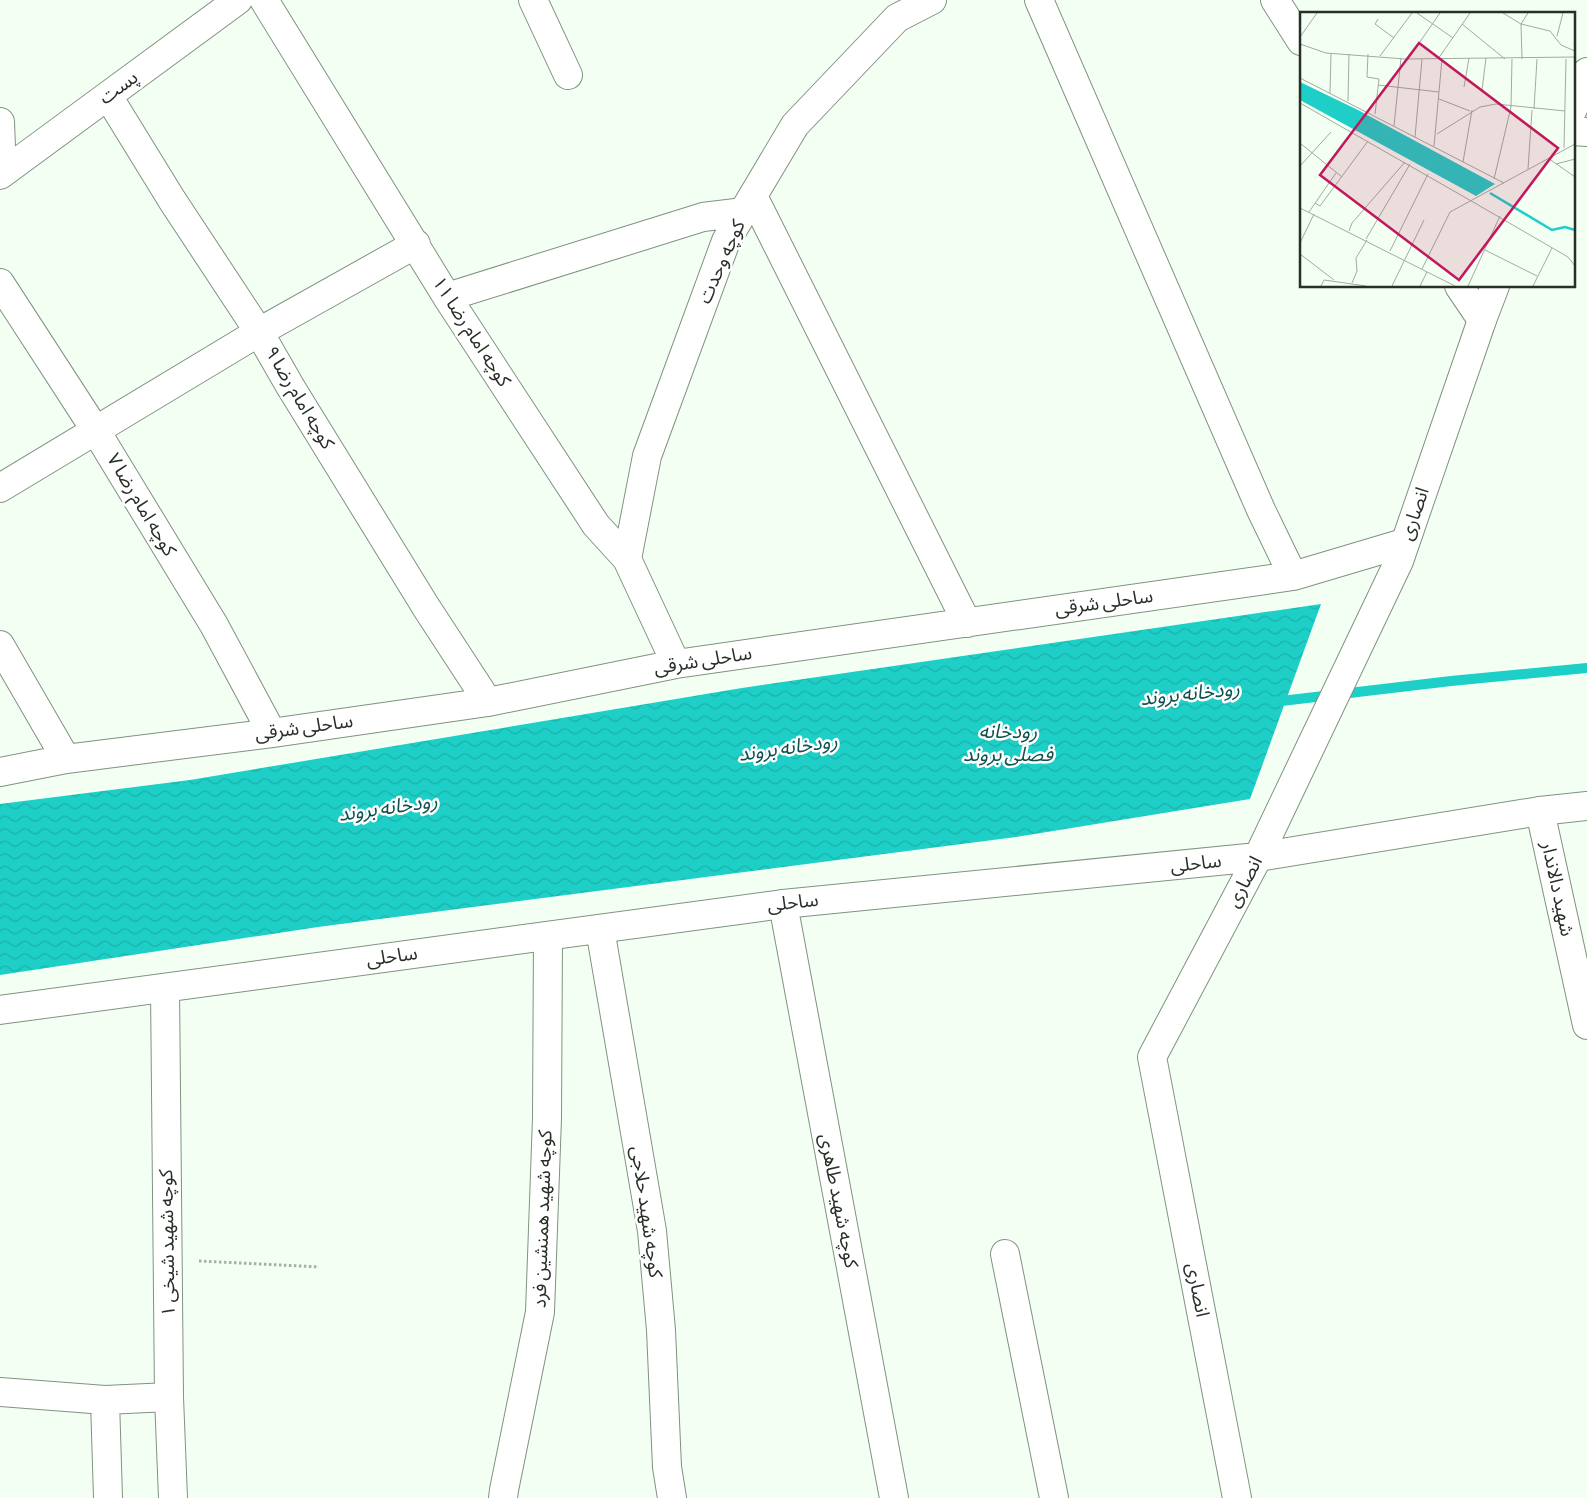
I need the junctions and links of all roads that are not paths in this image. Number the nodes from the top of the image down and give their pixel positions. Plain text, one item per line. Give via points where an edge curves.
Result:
1 (264, 0) edge
2 (533, 0) edge
3 (932, 0) edge
4 (1039, 0) edge
5 (1275, 0) edge
6 (231, 3) edge
7 (1300, 38) edge
8 (1587, 72) edge
9 (568, 76) dead end
10 (108, 96) junction
11 (1574, 106) edge
12 (0, 122) edge
13 (1574, 131) edge
14 (1587, 132) edge
15 (1, 174) edge
16 (748, 204) junction
17 (416, 244) junction
18 (0, 283) edge
19 (1460, 288) edge
20 (1494, 288) edge
21 (447, 297) junction
22 (1482, 320) junction
23 (259, 332) junction
24 (96, 431) junction
25 (0, 488) edge
26 (1402, 552) junction
27 (627, 559) junction
28 (1292, 576) junction
29 (967, 623) junction
30 (0, 645) edge
31 (676, 664) junction
32 (488, 702) junction
33 (272, 733) junction
34 (66, 759) junction
35 (0, 772) edge
36 (1587, 806) edge
37 (1540, 811) junction
38 (1258, 857) junction
39 (782, 904) junction
40 (600, 929) junction
41 (548, 936) junction
42 (165, 988) junction
43 (0, 1010) edge
44 (1587, 1025) edge
45 (1004, 1254) dead end
46 (0, 1392) edge
47 (169, 1397) junction
48 (105, 1400) junction
49 (108, 1498) edge
50 (173, 1498) edge
51 (504, 1498) edge
52 (672, 1498) edge
53 (894, 1498) edge
54 (1054, 1498) edge
55 (1237, 1498) edge

1 - 17 street, کوچه امام رضا ۱۱
2 - 9 street
3 - 16 street, کوچه وحدت via 897,18 795,125
4 - 28 street
5 - 7 street
6 - 10 street, پست
8 - 11 street
10 - 15 street, پست
10 - 23 street, کوچه امام رضا ۹
12 - 15 street
13 - 14 street
16 - 21 street
16 - 27 street, کوچه وحدت via 726,241 646,456
16 - 29 street
17 - 21 street, کوچه امام رضا ۱۱
17 - 23 street
18 - 24 street, کوچه امام رضا ۷
19 - 22 street
20 - 22 street, انصاری
21 - 27 street, کوچه امام رضا ۱۱ via 596,525
22 - 26 street, انصاری
23 - 24 street
23 - 32 street, کوچه امام رضا ۹ via 426,607
24 - 25 street
24 - 33 street, کوچه امام رضا ۷ via 214,625
26 - 28 street, ساحلی شرقی
26 - 38 street, انصاری
27 - 31 street, کوچه امام رضا ۱۱
28 - 29 street, ساحلی شرقی
29 - 31 street, ساحلی شرقی
30 - 34 street
31 - 32 street, ساحلی شرقی
32 - 33 street, ساحلی شرقی
33 - 34 street, ساحلی شرقی
34 - 35 street, ساحلی شرقی
36 - 37 street, ساحلی
37 - 38 street, ساحلی
37 - 44 street, شهید دالاندار
38 - 39 street, ساحلی
38 - 55 street, انصاری via 1152,1057
39 - 40 street, ساحلی
39 - 53 street, کوچه شهید طاهری
40 - 41 street, ساحلی
40 - 52 street, کوچه شهید حلاجی via 652,1230 661,1330 667,1467
41 - 42 street, ساحلی
41 - 51 street, کوچه شهید همنشین فرد via 547,1118 540,1312
42 - 43 street, ساحلی
42 - 47 street, کوچه شهید شیخی ۱
45 - 54 street
46 - 48 street
47 - 48 street
47 - 50 street, کوچه شهید شیخی ۱
48 - 49 street

